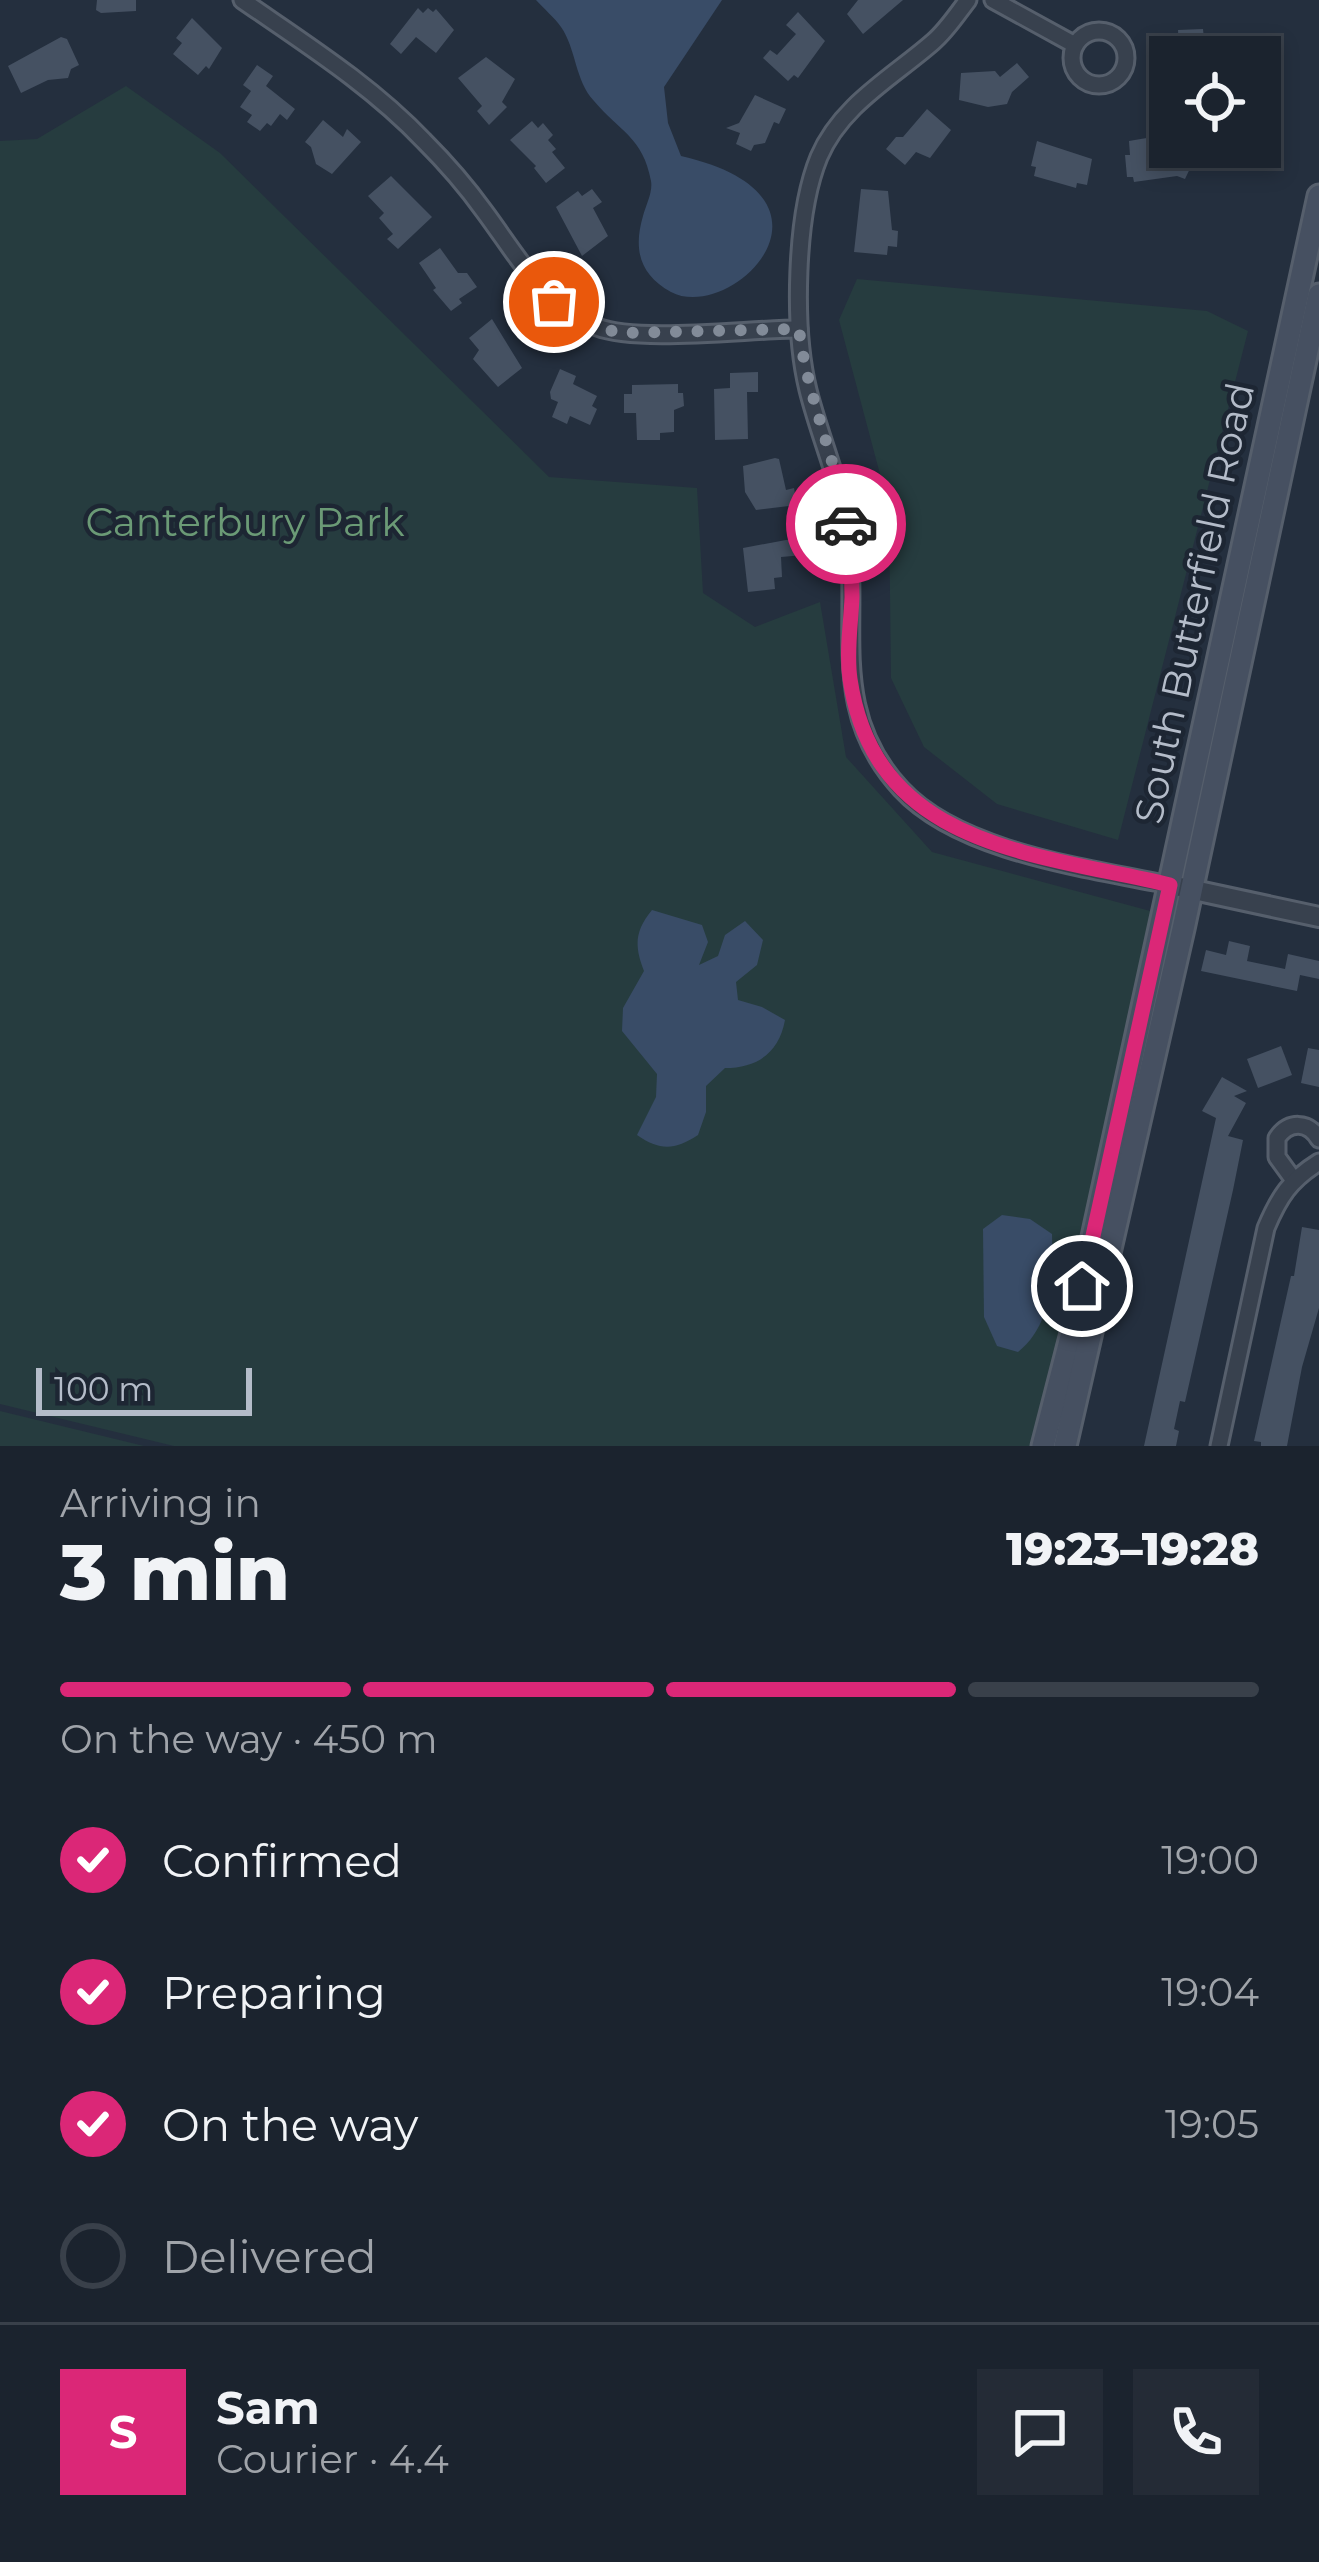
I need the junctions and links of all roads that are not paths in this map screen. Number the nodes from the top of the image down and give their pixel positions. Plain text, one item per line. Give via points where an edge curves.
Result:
1 (242, 0) edge
2 (968, 0) edge
3 (993, 0) edge
4 (1076, 45) dead end
5 (1319, 196) edge
6 (1319, 295) edge
7 (799, 329) junction
8 (1180, 887) junction
9 (1319, 916) edge
10 (1319, 1139) edge
11 (1319, 1162) edge
12 (1293, 1179) junction
13 (1043, 1446) edge
14 (1065, 1446) edge
15 (1219, 1446) edge

1 - 7 street via 424,140 543,292 572,315 628,334
2 - 7 street via 944,32 850,110 821,152 806,212
3 - 4 street
5 - 8 main road, South Butterfield Road
6 - 8 main road, South Butterfield Road
7 - 8 street via 810,397 842,495 857,716 886,771 924,810 990,844
8 - 9 street
8 - 13 main road, South Butterfield Road
8 - 14 main road, South Butterfield Road
10 - 12 street via 1299,1125 1277,1138 1276,1156
11 - 12 street
12 - 15 street via 1266,1228

